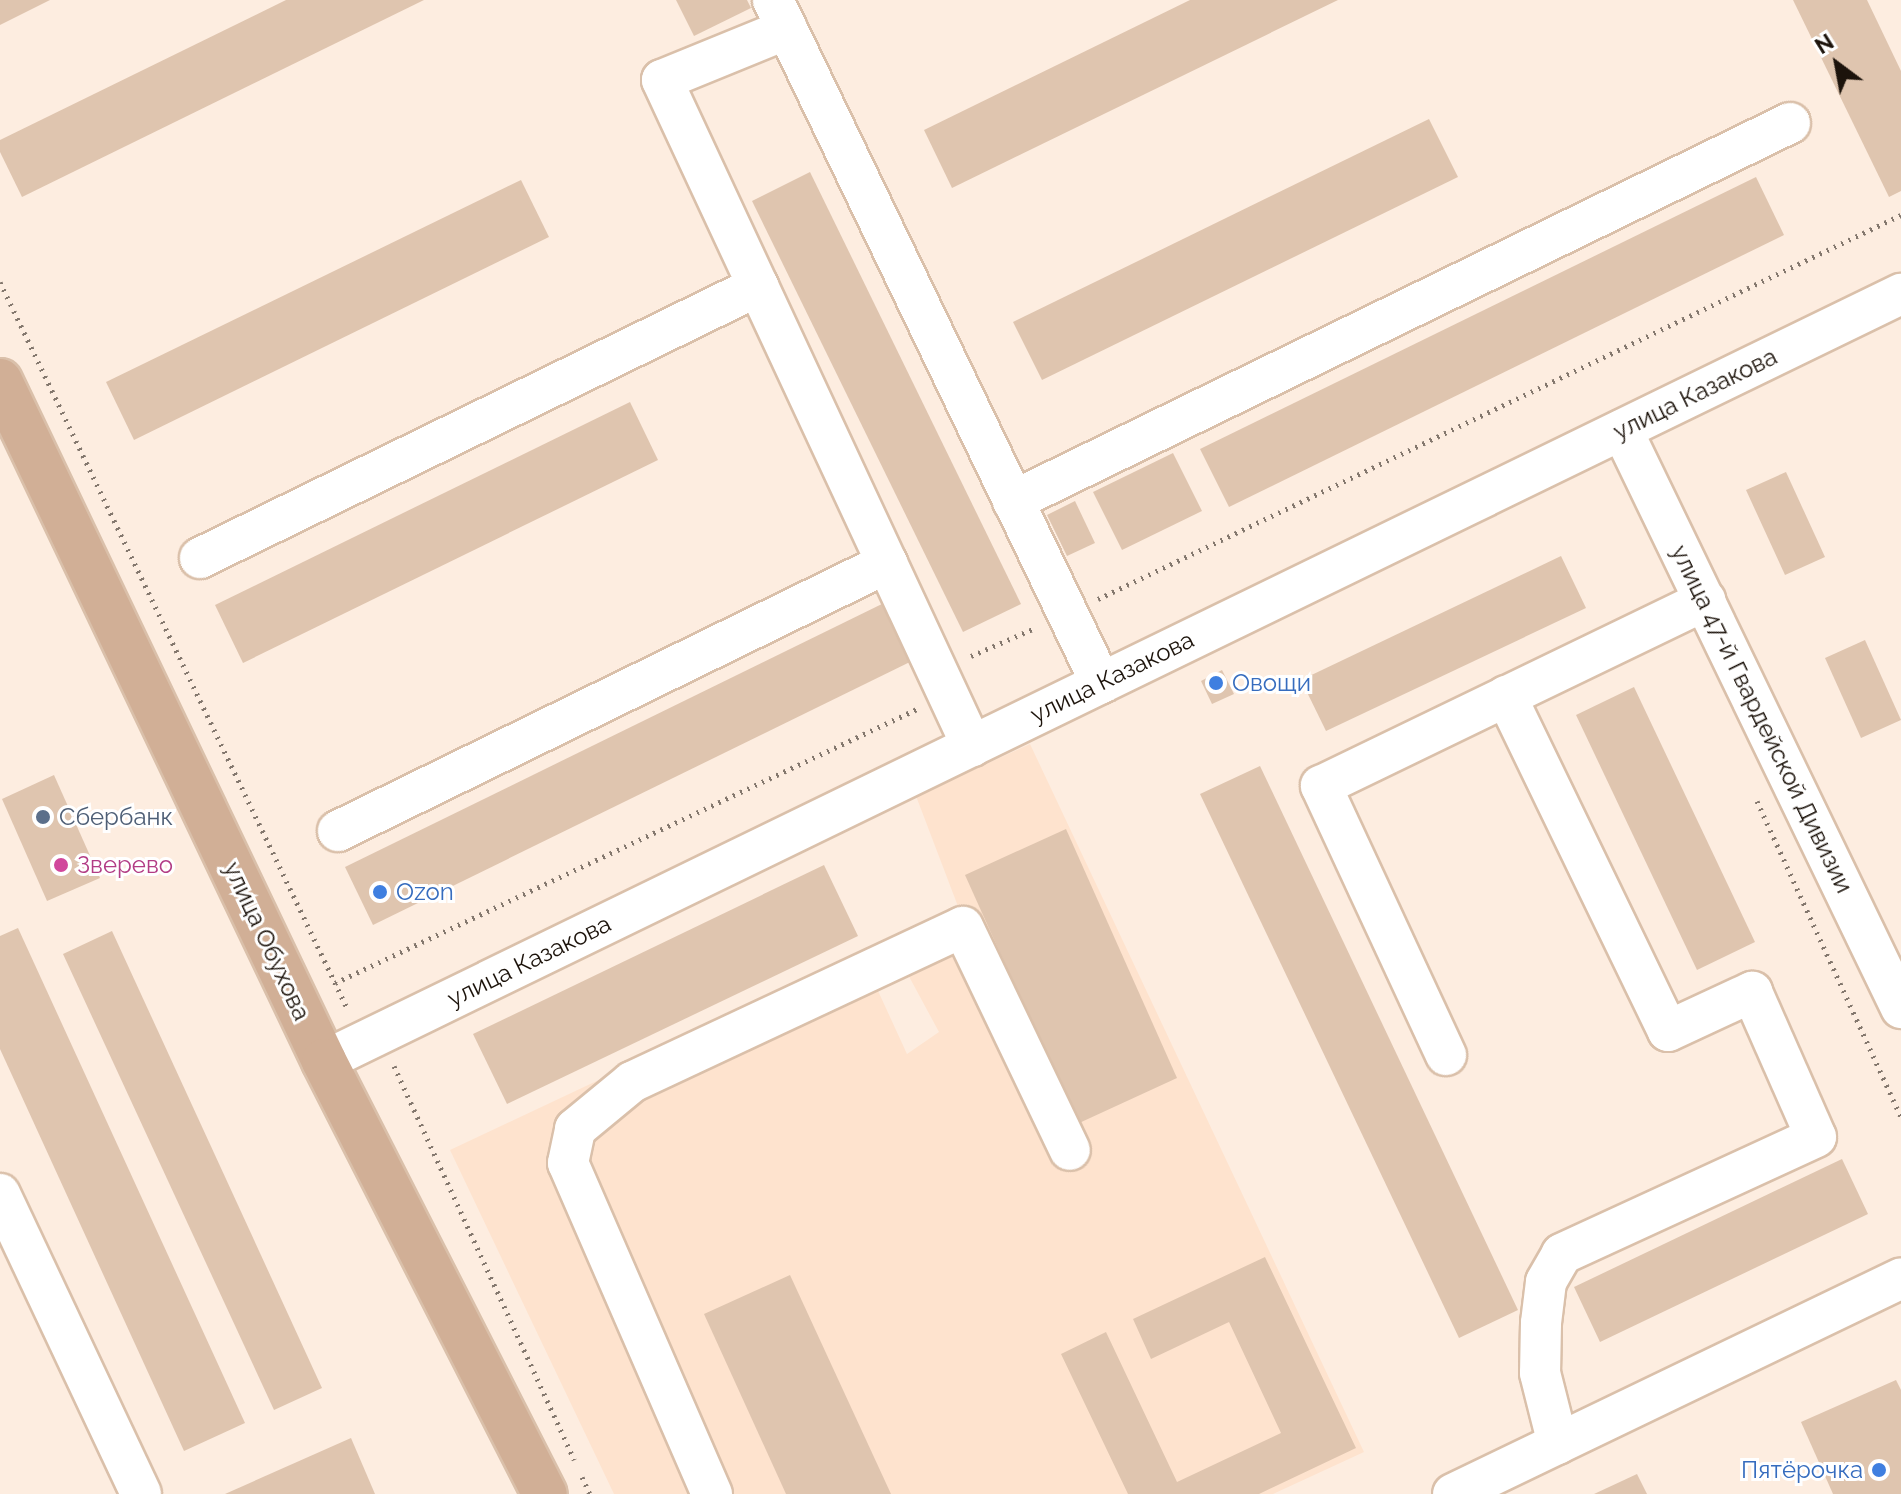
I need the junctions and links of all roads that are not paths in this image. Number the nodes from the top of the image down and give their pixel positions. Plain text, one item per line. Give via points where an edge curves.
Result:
1 (780, 14) edge
2 (1790, 123) dead end
3 (758, 286) junction
4 (1901, 294) edge
5 (0, 381) edge
6 (1622, 430) junction
7 (1013, 501) junction
8 (200, 558) dead end
9 (887, 563) junction
10 (1705, 600) junction
11 (1101, 683) junction
12 (1506, 696) junction
13 (972, 746) junction
14 (338, 831) dead end
15 (1901, 1008) edge
16 (1446, 1055) dead end
17 (324, 1061) junction
18 (1070, 1150) dead end
19 (0, 1194) edge
20 (1901, 1278) edge
21 (1558, 1444) junction
22 (141, 1494) edge
23 (545, 1494) edge
24 (712, 1494) edge
25 (1453, 1494) edge

1 - 3 street via 662,80
1 - 7 street
2 - 7 street
3 - 8 street
3 - 9 street
4 - 6 street, улица Казакова
5 - 17 main road, улица Обухова
6 - 10 street, улица 47-й Гвардейской Дивизии
6 - 11 street, улица Казакова
7 - 11 street
9 - 13 street
9 - 14 street
10 - 12 street
10 - 15 street, улица 47-й Гвардейской Дивизии
11 - 13 street, улица Казакова
12 - 16 street via 1321,786
12 - 21 street via 1668,1031 1752,992 1816,1137 1562,1254 1546,1282 1540,1373
13 - 17 street, улица Казакова
17 - 23 main road, улица Обухова
18 - 24 street via 963,927 632,1082 575,1129 568,1163
19 - 22 street
20 - 21 street
21 - 25 street

